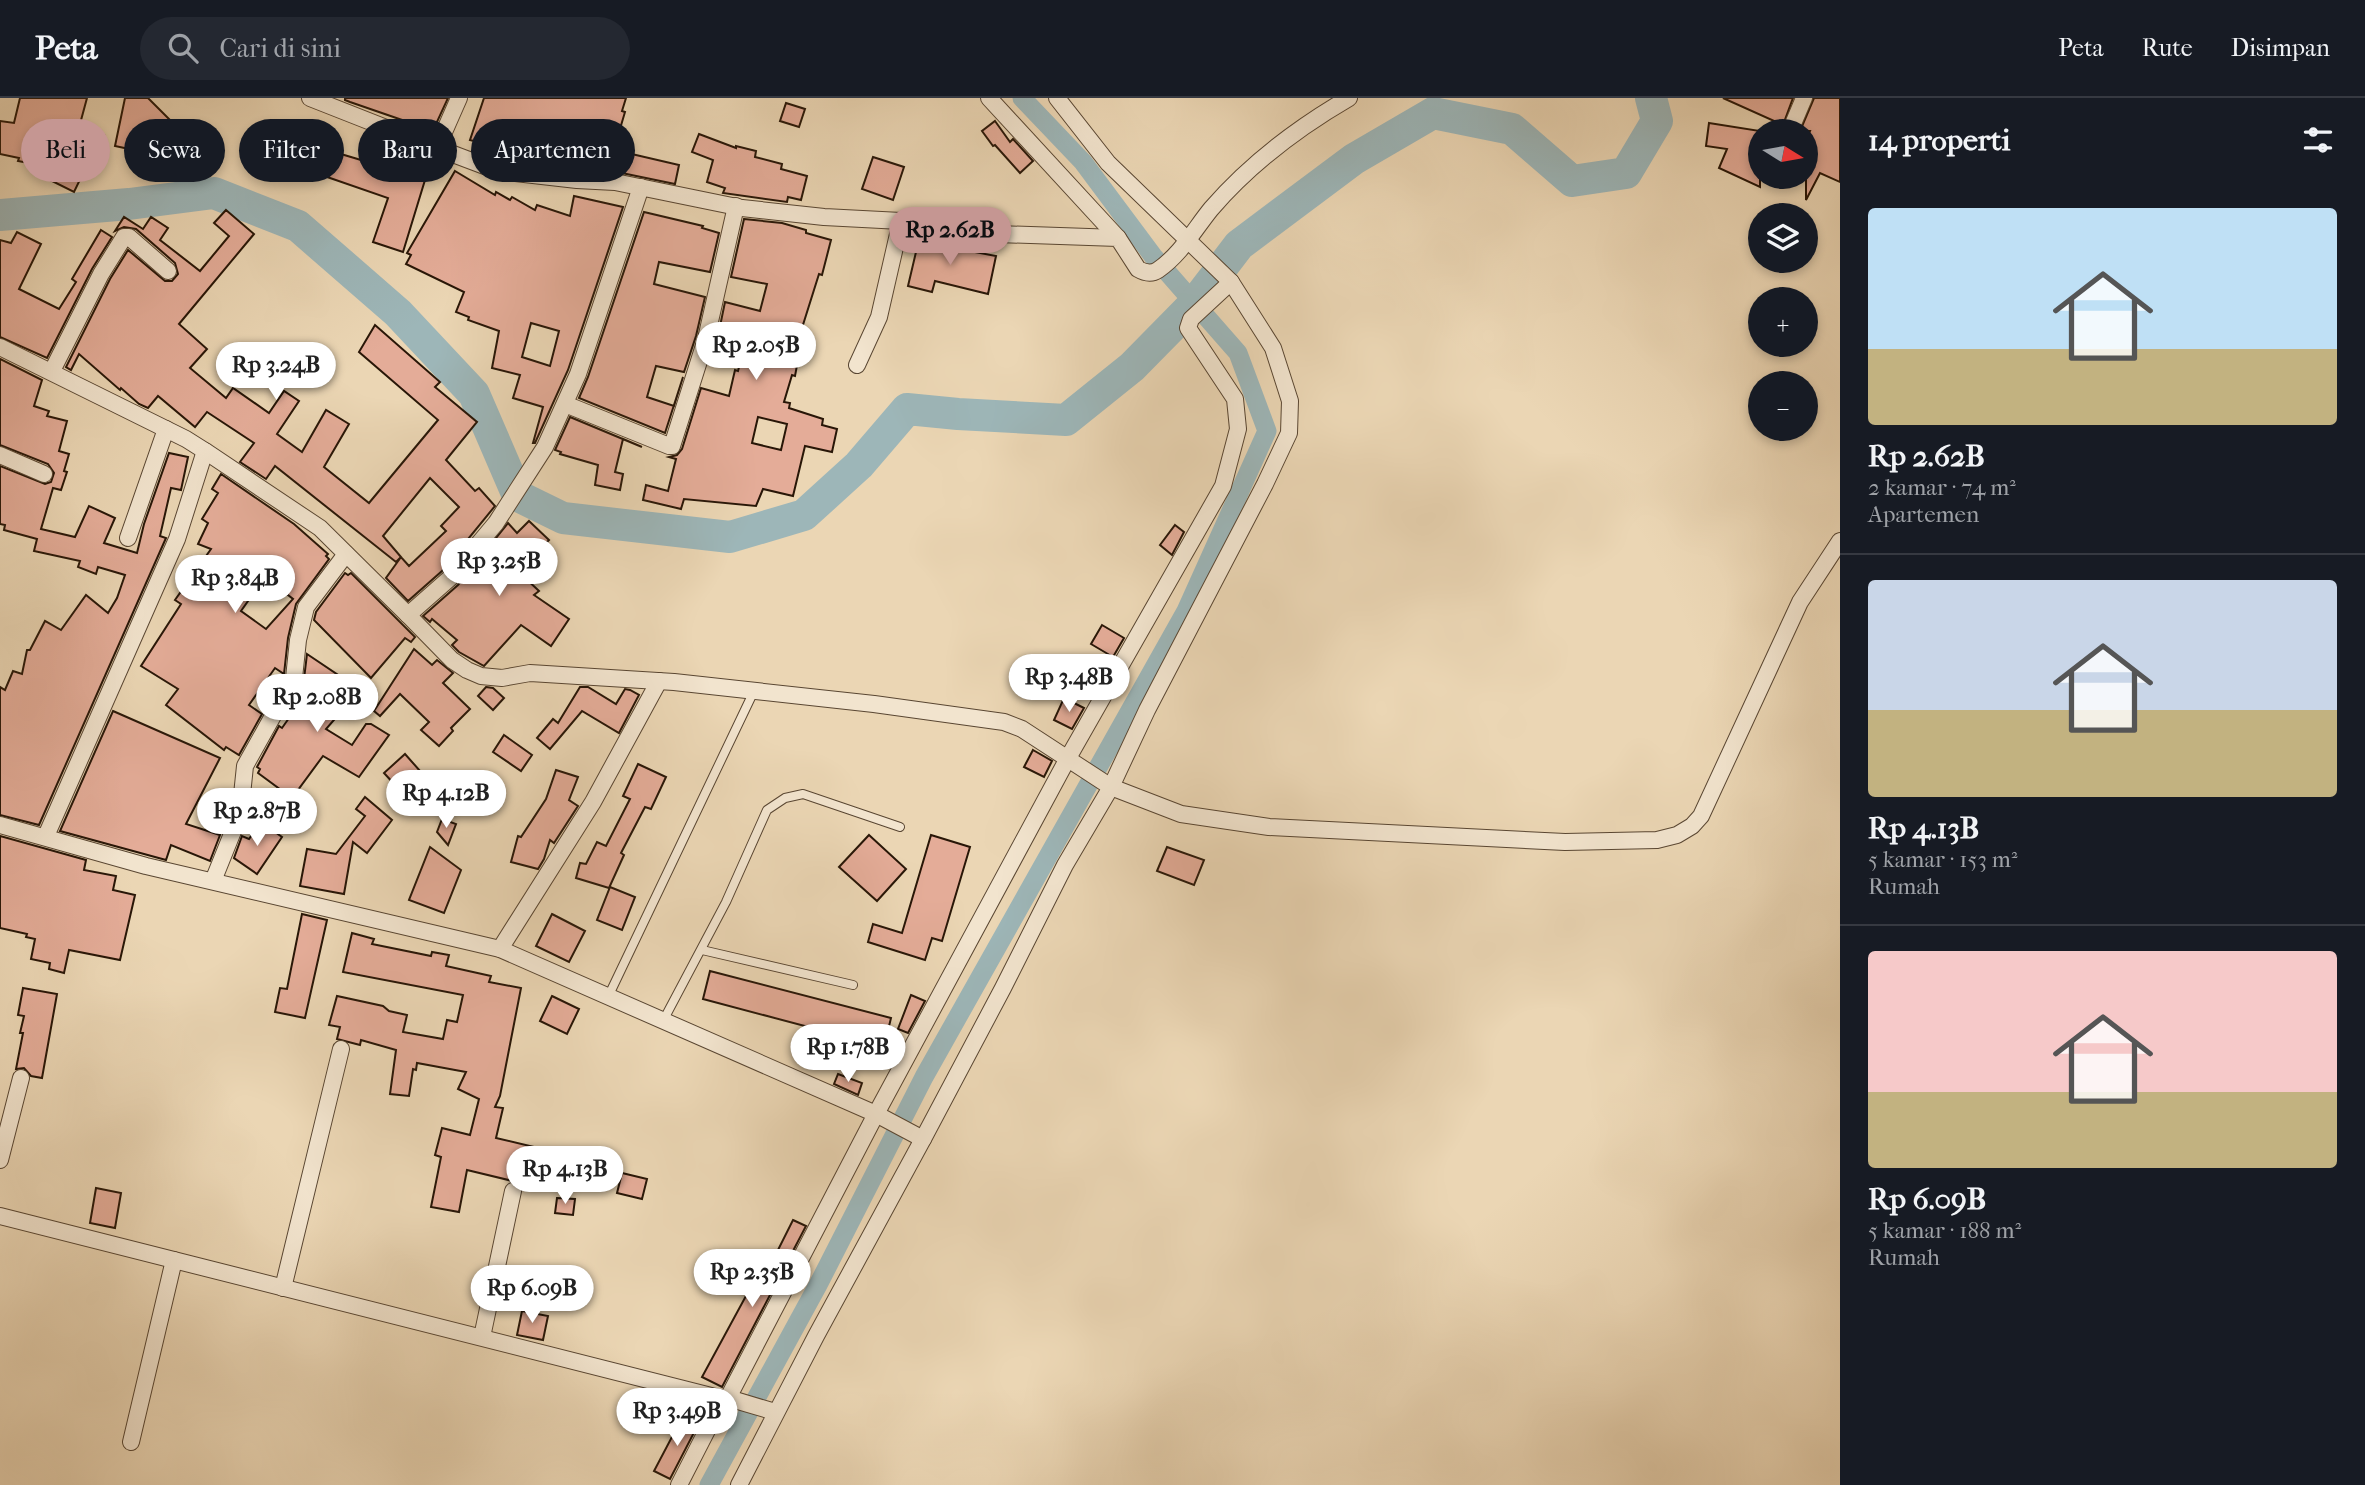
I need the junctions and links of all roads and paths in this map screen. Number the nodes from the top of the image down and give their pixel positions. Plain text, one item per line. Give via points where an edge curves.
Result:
1 (310, 98) edge
2 (459, 98) edge
3 (989, 98) edge
4 (1057, 98) edge
5 (1349, 98) edge
6 (1804, 98) edge
7 (363, 119) edge
8 (450, 119) edge
9 (1795, 119) edge
10 (457, 156) edge
11 (641, 187) junction
12 (736, 206) junction
13 (901, 221) junction
14 (1118, 238) junction
15 (1190, 246) junction
16 (168, 271) dead end
17 (1228, 279) junction
18 (0, 347) edge
19 (858, 365) dead end
20 (52, 371) junction
21 (565, 404) junction
22 (166, 429) junction
23 (205, 451) junction
24 (0, 455) edge
25 (44, 474) dead end
26 (128, 538) dead end
27 (1840, 541) edge
28 (346, 554) junction
29 (408, 615) junction
30 (659, 681) junction
31 (754, 691) junction
32 (1072, 761) junction
33 (1107, 785) junction
34 (0, 825) edge
35 (900, 827) dead end
36 (46, 836) junction
37 (213, 881) junction
38 (500, 949) junction
39 (702, 950) junction
40 (853, 985) dead end
41 (608, 997) junction
42 (663, 1021) junction
43 (341, 1049) dead end
44 (21, 1078) dead end
45 (878, 1115) junction
46 (921, 1138) junction
47 (0, 1160) edge
48 (513, 1191) dead end
49 (0, 1216) edge
50 (174, 1260) junction
51 (283, 1289) junction
52 (482, 1337) junction
53 (728, 1399) junction
54 (770, 1410) junction
55 (131, 1442) dead end
56 (679, 1485) edge
57 (738, 1485) edge

1 - 7 street
2 - 8 street
3 - 14 street
4 - 15 street via 1108,163
5 - 15 street via 1274,148 1212,209
6 - 9 street
10 - 11 street via 498,171
11 - 12 street
11 - 21 street
12 - 13 street
12 - 21 street via 706,339 673,446
13 - 14 street via 968,233
13 - 19 street via 879,317
14 - 15 street via 1144,272 1156,271
15 - 17 street
16 - 20 street via 124,237
17 - 32 street via 1216,297 1191,318 1188,328 1235,399 1238,429 1223,486
17 - 33 street via 1273,348 1290,401 1289,433
18 - 20 street
20 - 22 street
21 - 29 street via 509,505 450,578
22 - 23 street
22 - 26 street
23 - 28 street via 320,528
23 - 36 street via 177,539
24 - 25 street
27 - 33 street via 1800,602 1701,816 1677,835 1657,840 1566,842 1269,827 1181,814
28 - 29 street
28 - 37 street via 306,607 294,678 245,766 240,814
29 - 30 street via 452,660 481,676 530,673
30 - 31 street
30 - 38 street via 593,803
31 - 32 street via 1004,722
31 - 41 lane
32 - 33 street
32 - 45 street
33 - 46 street
34 - 36 street
35 - 39 lane via 803,794 785,798 767,810
36 - 37 street
37 - 38 street
38 - 41 street
39 - 40 lane
39 - 42 lane
41 - 42 street
42 - 45 street
43 - 51 street
44 - 47 street
45 - 46 street
45 - 53 street
46 - 54 street
48 - 52 street
49 - 50 street
50 - 51 street
50 - 55 street
51 - 52 street
52 - 53 street
53 - 54 street
53 - 56 street
54 - 57 street

